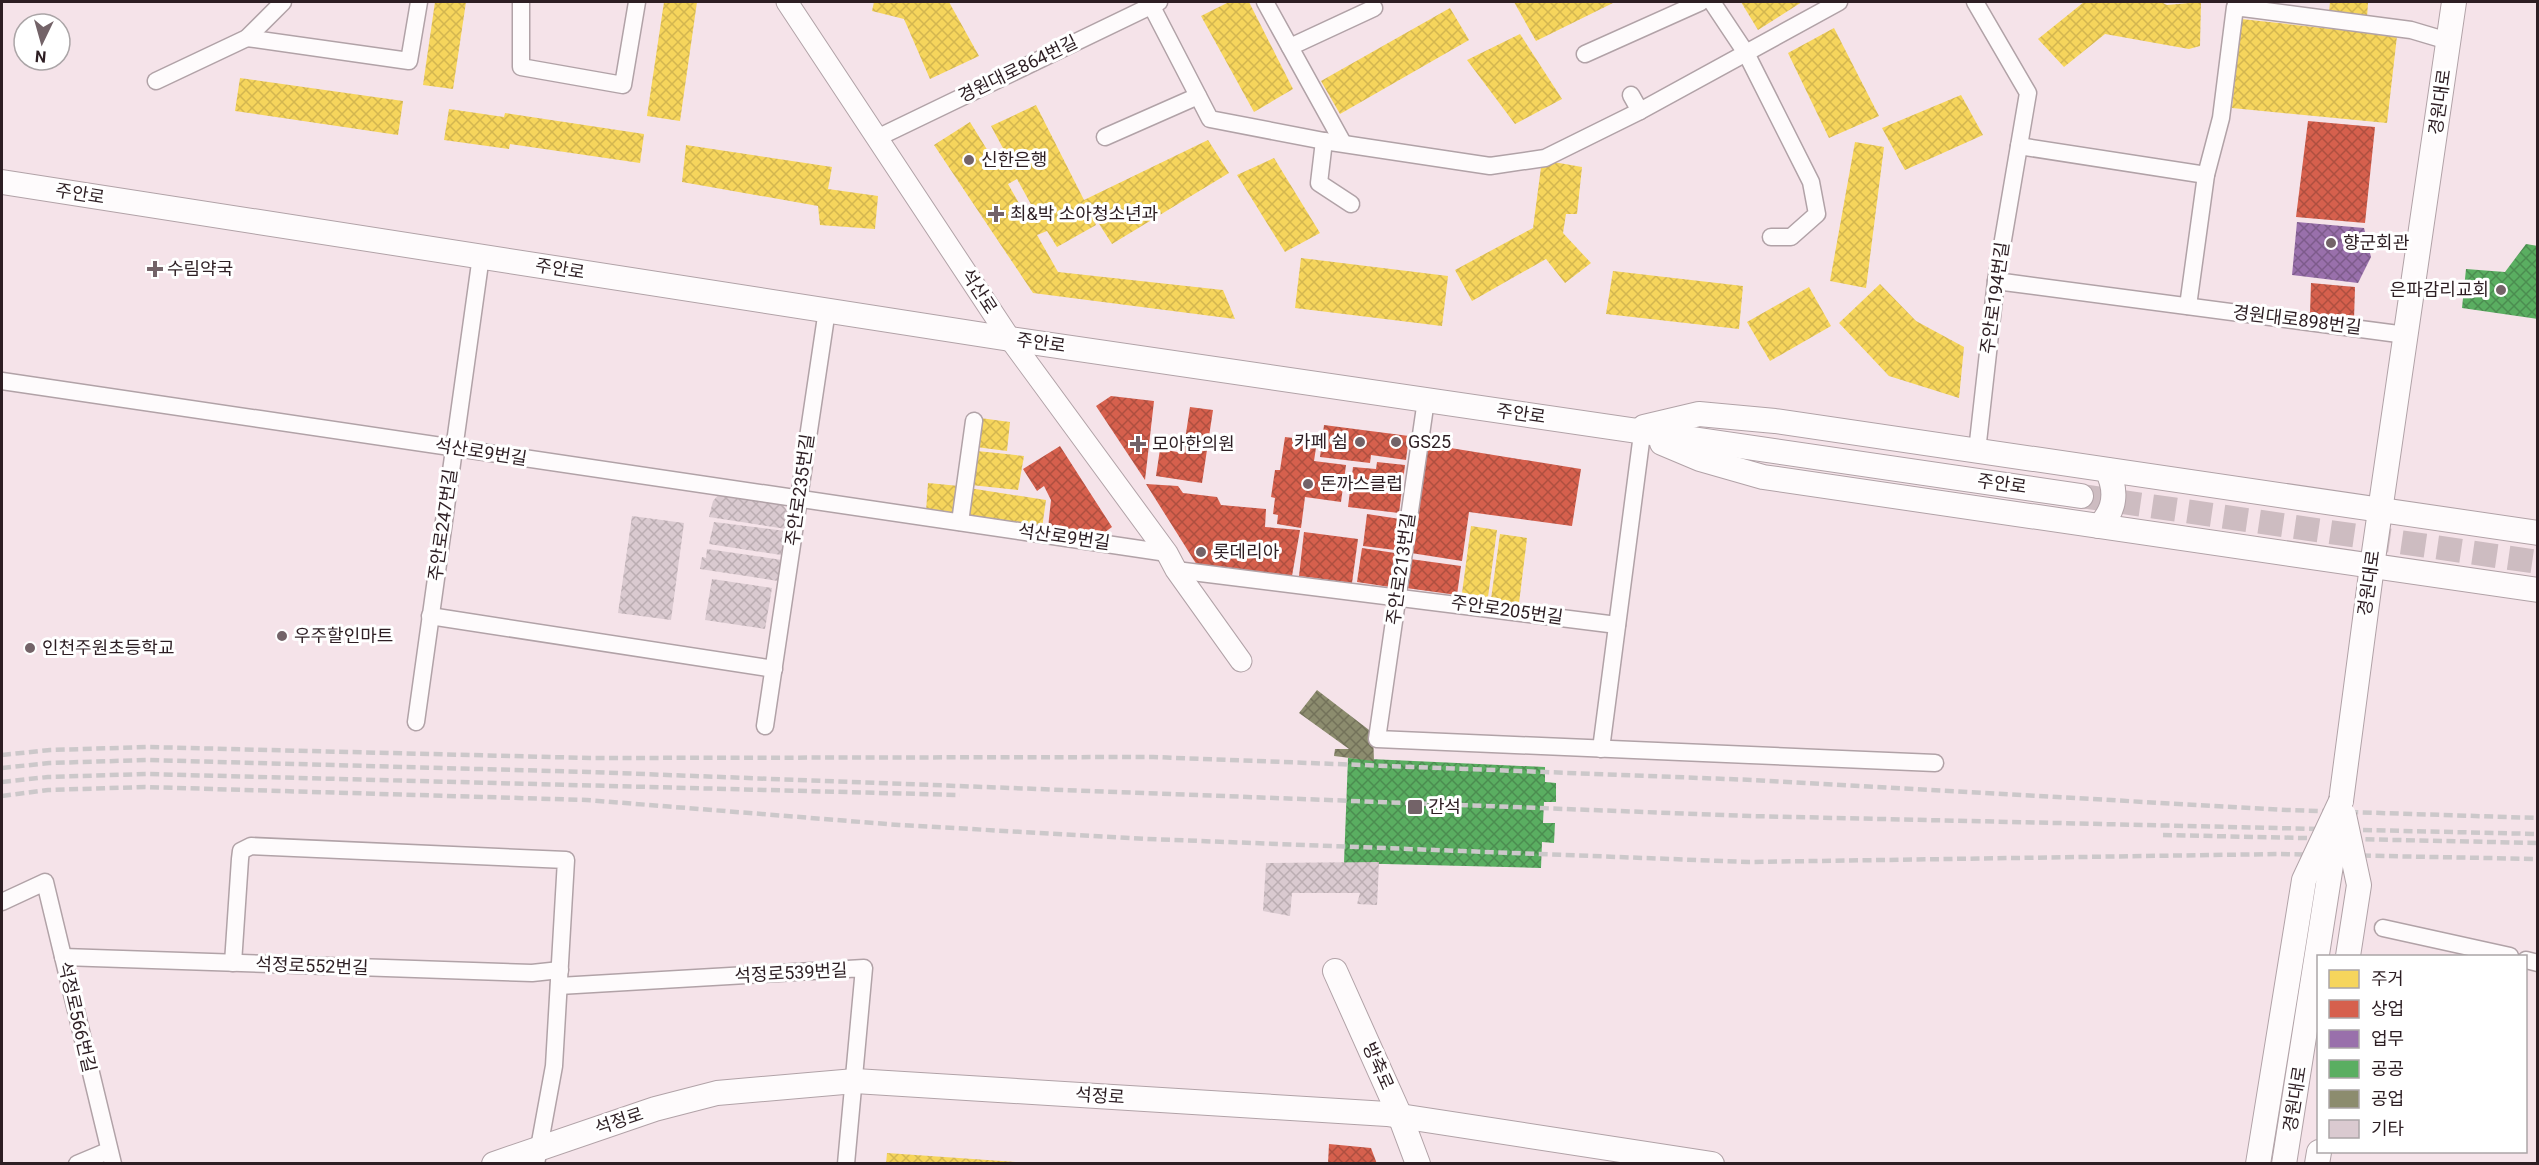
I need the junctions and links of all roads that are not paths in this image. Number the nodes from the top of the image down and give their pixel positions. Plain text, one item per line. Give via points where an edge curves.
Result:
1 (283, 2) edge
2 (419, 2) edge
3 (521, 2) edge
4 (637, 2) edge
5 (787, 2) edge
6 (1265, 2) edge
7 (1701, 2) edge
8 (1712, 2) edge
9 (1839, 2) edge
10 (1974, 2) edge
11 (2454, 2) edge
12 (1155, 3) edge
13 (1374, 8) dead end
14 (247, 38) junction
15 (2448, 41) junction
16 (1290, 46) junction
17 (1746, 53) junction
18 (1585, 54) dead end
19 (156, 81) dead end
20 (1631, 95) dead end
21 (1198, 96) junction
22 (1640, 111) junction
23 (1105, 137) dead end
24 (877, 138) junction
25 (1324, 141) junction
26 (1343, 143) junction
27 (2019, 146) junction
28 (2206, 175) junction
29 (2, 182) edge
30 (1351, 204) dead end
31 (1771, 237) dead end
32 (481, 256) junction
33 (1996, 281) junction
34 (2188, 306) junction
35 (827, 310) junction
36 (2406, 335) junction
37 (1010, 339) junction
38 (2, 381) edge
39 (1426, 400) junction
40 (974, 421) dead end
41 (1637, 432) junction
42 (454, 448) junction
43 (1977, 451) junction
44 (2107, 470) junction
45 (2081, 496) tunnel mouth
46 (799, 500) junction
47 (2380, 510) junction
48 (960, 522) junction
49 (2099, 526) junction
50 (2538, 533) edge
51 (1171, 561) junction
52 (2372, 566) junction
53 (2538, 590) edge
54 (1397, 595) junction
55 (430, 616) junction
56 (1617, 625) junction
57 (1241, 661) dead end
58 (774, 669) junction
59 (416, 722) dead end
60 (765, 726) dead end
61 (1601, 749) junction
62 (1935, 763) dead end
63 (2341, 801) junction
64 (2, 902) edge
65 (2384, 928) dead end
66 (2348, 955) edge
67 (2501, 955) edge
68 (63, 957) junction
69 (233, 963) junction
70 (1335, 971) dead end
71 (560, 978) junction
72 (855, 1081) junction
73 (1400, 1116) junction
74 (537, 1155) edge
75 (111, 1157) edge
76 (77, 1164) edge
77 (495, 1164) edge
78 (846, 1164) edge
79 (1418, 1164) edge
80 (1712, 1164) edge
81 (2258, 1164) edge
82 (2284, 1164) edge

1 - 14 street
2 - 14 street via 409,61
3 - 4 street via 521,67 623,85
5 - 24 street, 석산로
6 - 16 street
7 - 18 street
8 - 17 street
9 - 17 street
10 - 27 street, 주안로194번길 via 2028,93
11 - 15 main road, 경원대로
12 - 21 street
12 - 24 street, 경원대로864번길
13 - 16 street
14 - 19 street
15 - 28 street via 2411,30 2235,7 2221,118
15 - 36 main road, 경원대로
16 - 26 street
17 - 22 street
17 - 31 street via 1811,182 1816,214 1791,237
20 - 22 street
21 - 23 street
21 - 25 street via 1210,119
22 - 26 street via 1545,158 1490,166
24 - 37 street, 석산로
25 - 26 street
25 - 30 street via 1319,183
27 - 28 street
27 - 33 street, 주안로194번길
28 - 34 street
29 - 32 main road, 주안로
32 - 35 main road, 주안로
32 - 42 street, 주안로247번길
33 - 34 street, 경원대로898번길
33 - 43 street, 주안로194번길
34 - 36 street, 경원대로898번길
35 - 37 main road, 주안로
35 - 46 street, 주안로235번길
36 - 47 main road, 경원대로
37 - 39 main road, 주안로
37 - 51 street, 석산로
38 - 42 street, 석산로9번길
39 - 41 main road, 주안로
39 - 54 street, 주안로213번길
40 - 48 street
41 - 43 main road via 1699,414 1775,421
41 - 45 main road, 주안로
41 - 49 main road via 1700,459 1763,477
41 - 56 street
42 - 46 street, 석산로9번길
42 - 55 street, 주안로247번길
43 - 44 main road
44 - 47 main road
44 - 49 main road via 2113,482 2113,508
46 - 48 street, 석산로9번길
46 - 58 street, 주안로235번길
47 - 50 main road
47 - 52 main road, 경원대로
48 - 51 street, 석산로9번길
49 - 52 main road
51 - 54 street, 석산로9번길
51 - 57 street, 석산로
52 - 53 main road
52 - 63 main road, 경원대로
54 - 56 street, 주안로205번길
54 - 61 street, 주안로213번길 via 1377,739
55 - 58 street
55 - 59 street, 주안로247번길
56 - 61 street
58 - 60 street, 주안로235번길
61 - 62 street
63 - 66 main road, bridge via 2359,885
63 - 81 main road, bridge via 2304,880
63 - 82 main road, 경원대로, bridge
64 - 68 street, 석정로566번길 via 45,882
65 - 67 street
68 - 69 street, 석정로552번길
68 - 75 street, 석정로566번길
69 - 71 street, 석정로552번길 via 532,973
69 - 71 street via 240,859 242,851 251,846 566,861
70 - 73 main road, 방축로
71 - 72 street, 석정로539번길 via 864,969
71 - 74 street via 554,1066
72 - 73 main road, 석정로
72 - 74 main road, 석정로 via 717,1094 655,1109
72 - 78 street, 석정로539번길
73 - 79 main road, 방축로
73 - 80 main road, 석정로
74 - 77 main road, 석정로
75 - 76 street, 석정로566번길

